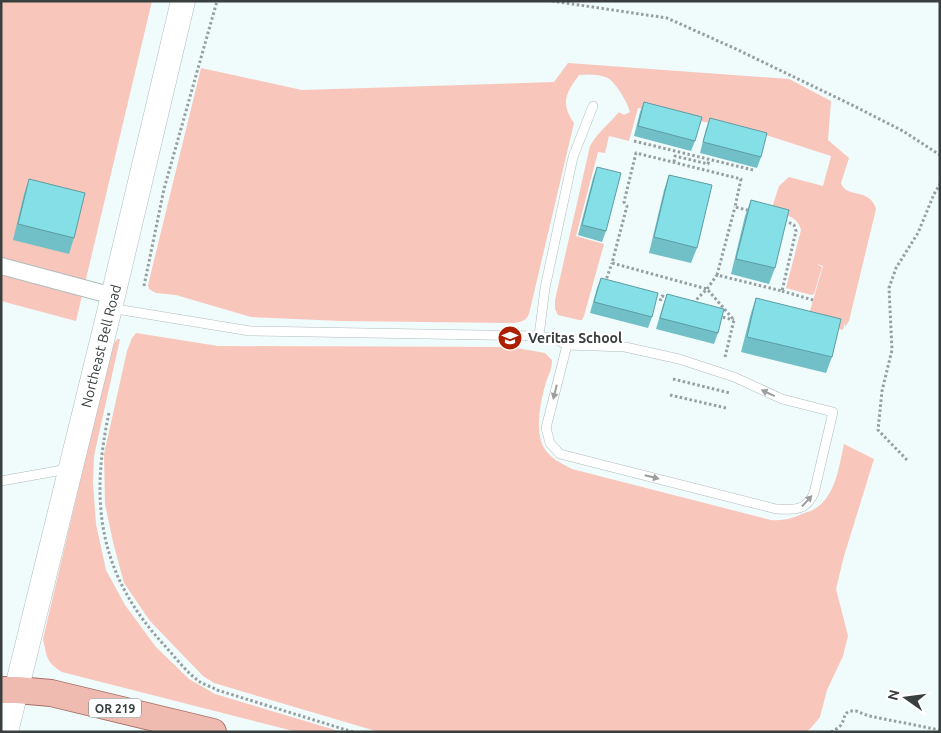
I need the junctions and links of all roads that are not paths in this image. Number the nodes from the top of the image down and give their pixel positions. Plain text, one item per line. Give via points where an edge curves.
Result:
1 (183, 1) edge
2 (593, 106) dead end
3 (1, 266) edge
4 (112, 302) junction
5 (540, 336) junction
6 (567, 345) junction
7 (71, 468) junction
8 (1, 481) edge
9 (9, 690) edge
10 (6, 732) edge
11 (212, 732) edge

1 - 4 main road, Northeast Bell Road
2 - 5 lane via 573,157 545,288
3 - 4 street
4 - 5 lane via 250,331
4 - 7 main road, Northeast Bell Road
5 - 6 lane
6 -> 6 lane via 546,428 550,443 560,454 776,509 799,508 811,500 833,412 782,399 734,377 679,359 625,347
7 - 8 lane
7 - 9 main road, Northeast Bell Road
9 - 10 main road, Northeast Bell Road
9 - 11 main road, OR 219 via 51,693

